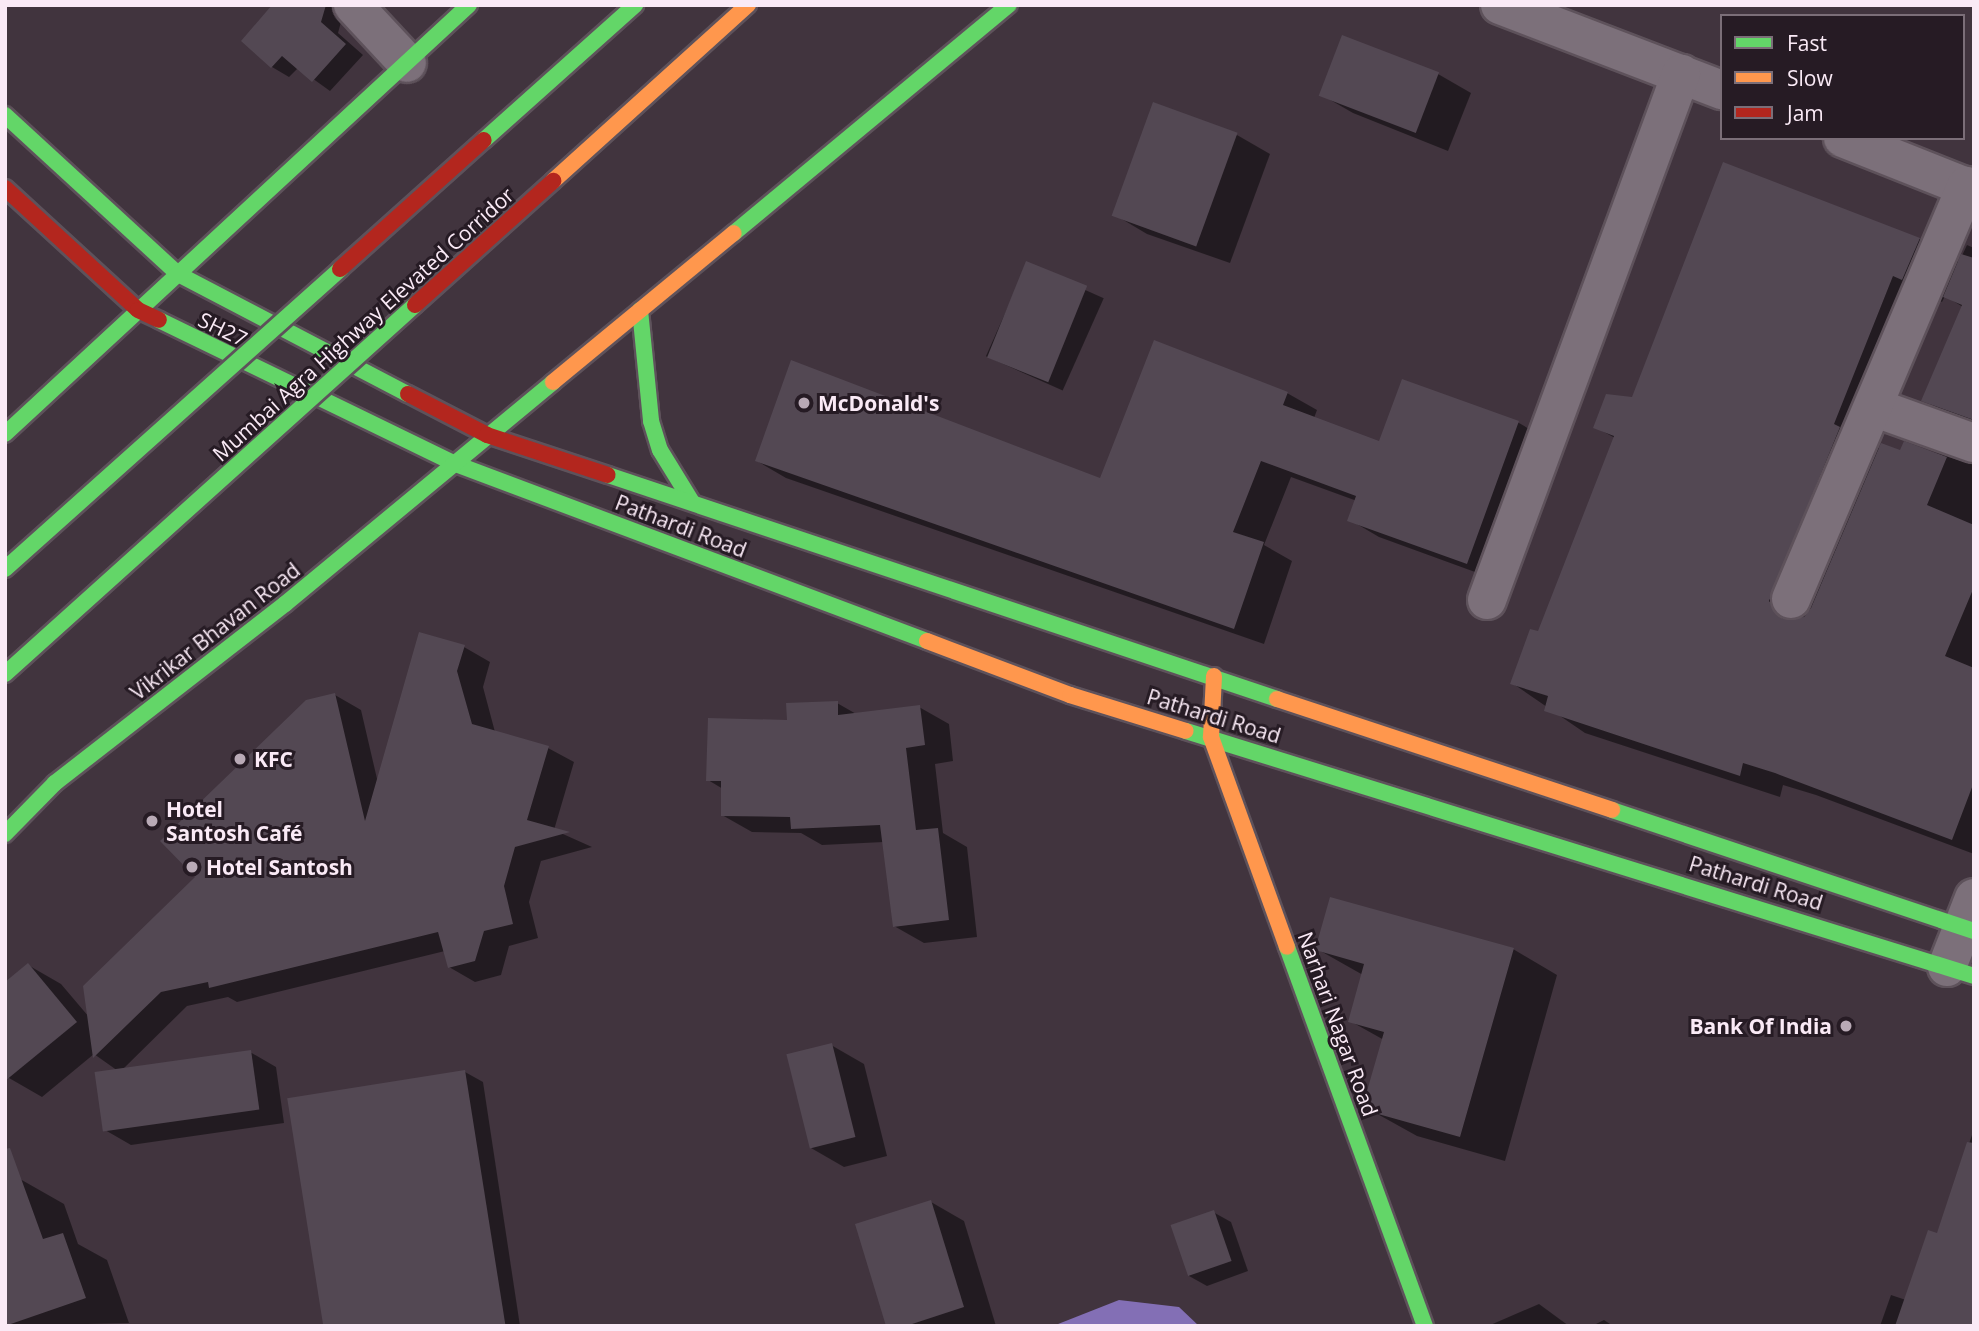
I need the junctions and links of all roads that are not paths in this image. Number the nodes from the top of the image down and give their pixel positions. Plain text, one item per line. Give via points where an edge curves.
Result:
1 (353, 5) edge
2 (470, 5) edge
3 (635, 5) edge
4 (748, 5) edge
5 (1009, 5) edge
6 (1500, 5) edge
7 (407, 63) junction
8 (1681, 74) junction
9 (1720, 89) edge
10 (5, 115) edge
11 (1848, 140) edge
12 (5, 188) edge
13 (1970, 188) edge
14 (178, 274) junction
15 (138, 310) junction
16 (640, 310) junction
17 (1876, 408) junction
18 (5, 434) edge
19 (487, 435) junction
20 (1974, 443) edge
21 (453, 463) junction
22 (692, 502) junction
23 (5, 569) edge
24 (1791, 598) dead end
25 (1487, 600) dead end
26 (5, 674) edge
27 (1214, 676) junction
28 (1211, 737) junction
29 (5, 834) edge
30 (1970, 919) edge
31 (1960, 971) edge
32 (1425, 1326) edge

1 - 7 street
2 - 7 main road
3 - 23 main road, bridge
4 - 26 main road, Mumbai Agra Highway Elevated Corridor, bridge
5 - 16 main road, Vikrikar Bhavan Road
6 - 8 street
7 - 14 main road
8 - 9 street
8 - 25 street
10 - 14 main road
11 - 13 street
12 - 15 main road, SH27 / SH27
13 - 17 street
14 - 15 main road
14 - 19 main road
15 - 18 main road
15 - 21 main road, SH27 / SH27
16 - 19 main road, Vikrikar Bhavan Road
16 - 22 main road via 651,421 660,450
17 - 20 street
17 - 24 street
19 - 21 main road, Vikrikar Bhavan Road
19 - 22 main road
21 - 28 main road, Pathardi Road / SH27 via 1070,695
21 - 29 main road, Vikrikar Bhavan Road via 285,604 55,783
22 - 27 main road
27 - 28 main road
27 - 30 main road
28 - 31 main road, Pathardi Road / SH27
28 - 32 main road, Narhari Nagar Road
30 - 31 street

